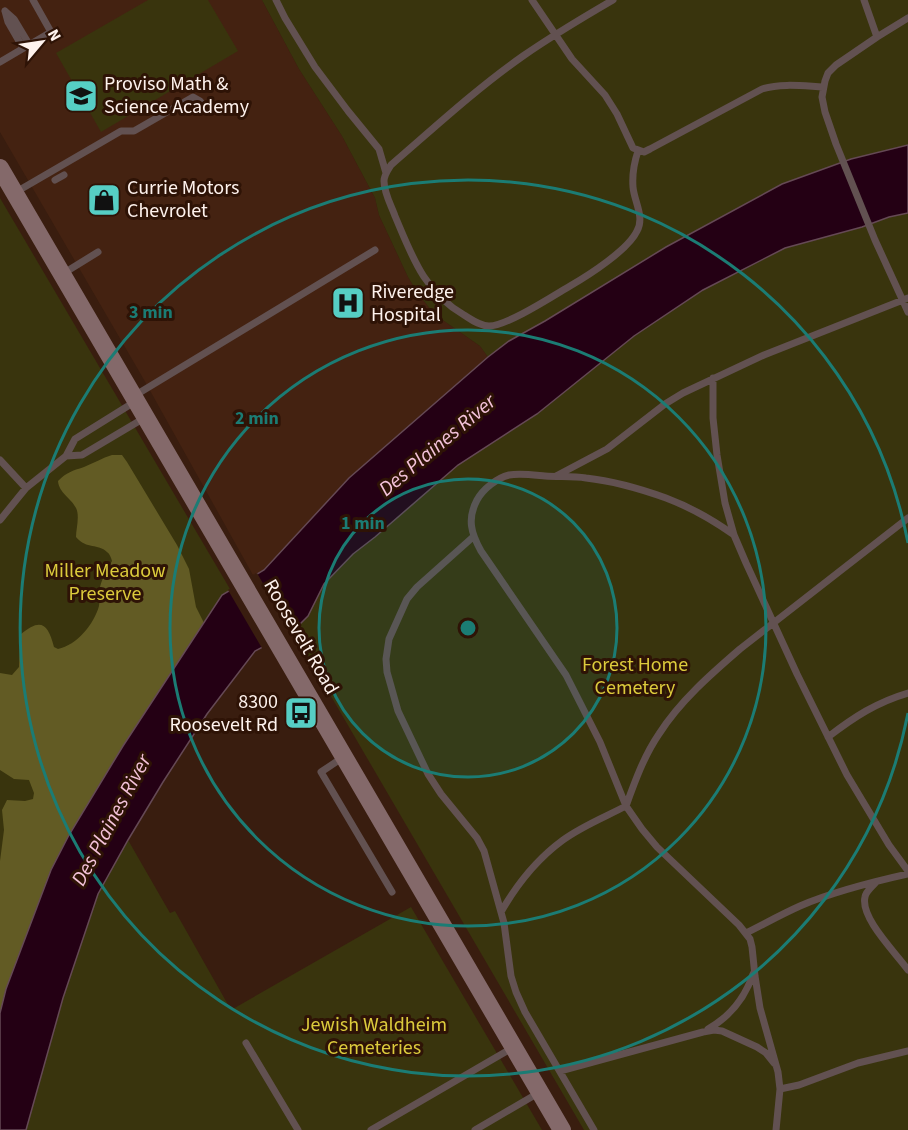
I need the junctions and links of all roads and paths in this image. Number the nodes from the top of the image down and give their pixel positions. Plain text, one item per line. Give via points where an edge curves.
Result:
1 (33, 0) edge
2 (276, 0) edge
3 (532, 0) edge
4 (613, 0) edge
5 (864, 0) edge
6 (908, 18) edge
7 (555, 34) junction
8 (877, 37) junction
9 (0, 62) edge
10 (823, 87) junction
11 (208, 110) dead end
12 (134, 130) junction
13 (125, 139) dead end
14 (638, 151) junction
15 (0, 168) edge
16 (386, 172) junction
17 (64, 175) dead end
18 (55, 180) dead end
19 (15, 193) junction
20 (375, 250) dead end
21 (98, 252) dead end
22 (62, 274) junction
23 (905, 300) edge
24 (908, 312) edge
25 (713, 378) junction
26 (135, 398) junction
27 (147, 417) junction
28 (66, 456) junction
29 (0, 460) edge
30 (555, 477) junction
31 (26, 488) junction
32 (908, 518) edge
33 (0, 520) edge
34 (734, 535) junction
35 (473, 537) junction
36 (773, 624) junction
37 (908, 693) edge
38 (828, 737) junction
39 (344, 757) junction
40 (626, 806) junction
41 (908, 873) edge
42 (878, 881) junction
43 (392, 892) dead end
44 (501, 912) junction
45 (746, 933) junction
46 (754, 970) junction
47 (908, 970) edge
48 (703, 1032) junction
49 (246, 1043) dead end
50 (514, 1047) junction
51 (908, 1051) edge
52 (776, 1065) junction
53 (560, 1071) junction
54 (780, 1089) junction
55 (540, 1092) junction
56 (298, 1130) edge
57 (371, 1130) edge
58 (475, 1130) edge
59 (562, 1130) edge
60 (594, 1130) edge
61 (776, 1130) edge

1 - 9 lane via 51,32
2 - 16 lane via 315,67 379,149
3 - 7 lane
4 - 7 lane
5 - 8 lane
6 - 8 lane
7 - 14 lane via 605,95 630,144
7 - 16 lane via 483,87
8 - 10 lane via 836,65
10 - 14 lane via 785,85 762,89 644,152
10 - 23 lane via 825,112 836,144
11 - 12 lane via 192,97
12 - 13 lane
12 - 19 lane via 121,130
14 - 16 lane via 633,189 640,223 630,242 582,279 506,322 490,326 460,313 422,276 386,192
15 - 19 main road, Roosevelt Road
17 - 18 lane
19 - 22 main road, Roosevelt Road
20 - 26 lane
21 - 22 lane
22 - 26 main road, Roosevelt Road
23 - 24 lane
23 - 25 lane via 764,354
25 - 30 lane via 664,404 607,448
25 - 34 lane via 717,455
26 - 27 main road, Roosevelt Road
26 - 28 lane via 75,439
27 - 28 lane via 82,454
27 - 39 main road, Roosevelt Road
28 - 31 lane
29 - 31 lane
30 - 34 lane via 586,478 669,499
30 - 35 lane via 508,476 489,486 472,510
31 - 33 lane
32 - 36 lane
34 - 36 lane
35 - 40 lane via 566,675 600,742
35 - 44 lane via 407,599 389,639 386,659 398,711 428,774 484,851
36 - 38 lane
36 - 40 lane via 713,672 669,720 639,770
37 - 38 lane via 864,711
38 - 41 lane
39 - 43 lane via 321,772
39 - 50 main road, Roosevelt Road
40 - 44 lane via 581,829 546,854 520,882
40 - 45 lane via 657,847
41 - 42 lane
42 - 45 lane via 800,906
42 - 47 lane via 864,899 866,913
44 - 53 lane via 516,992
45 - 46 lane
46 - 48 lane via 737,1005
46 - 52 lane
48 - 52 lane via 722,1032 757,1047
48 - 53 lane
49 - 56 lane
50 - 55 main road, Roosevelt Road
50 - 57 lane
51 - 54 lane
52 - 54 lane
53 - 60 lane
54 - 61 lane
55 - 58 lane
55 - 59 main road, Roosevelt Road

